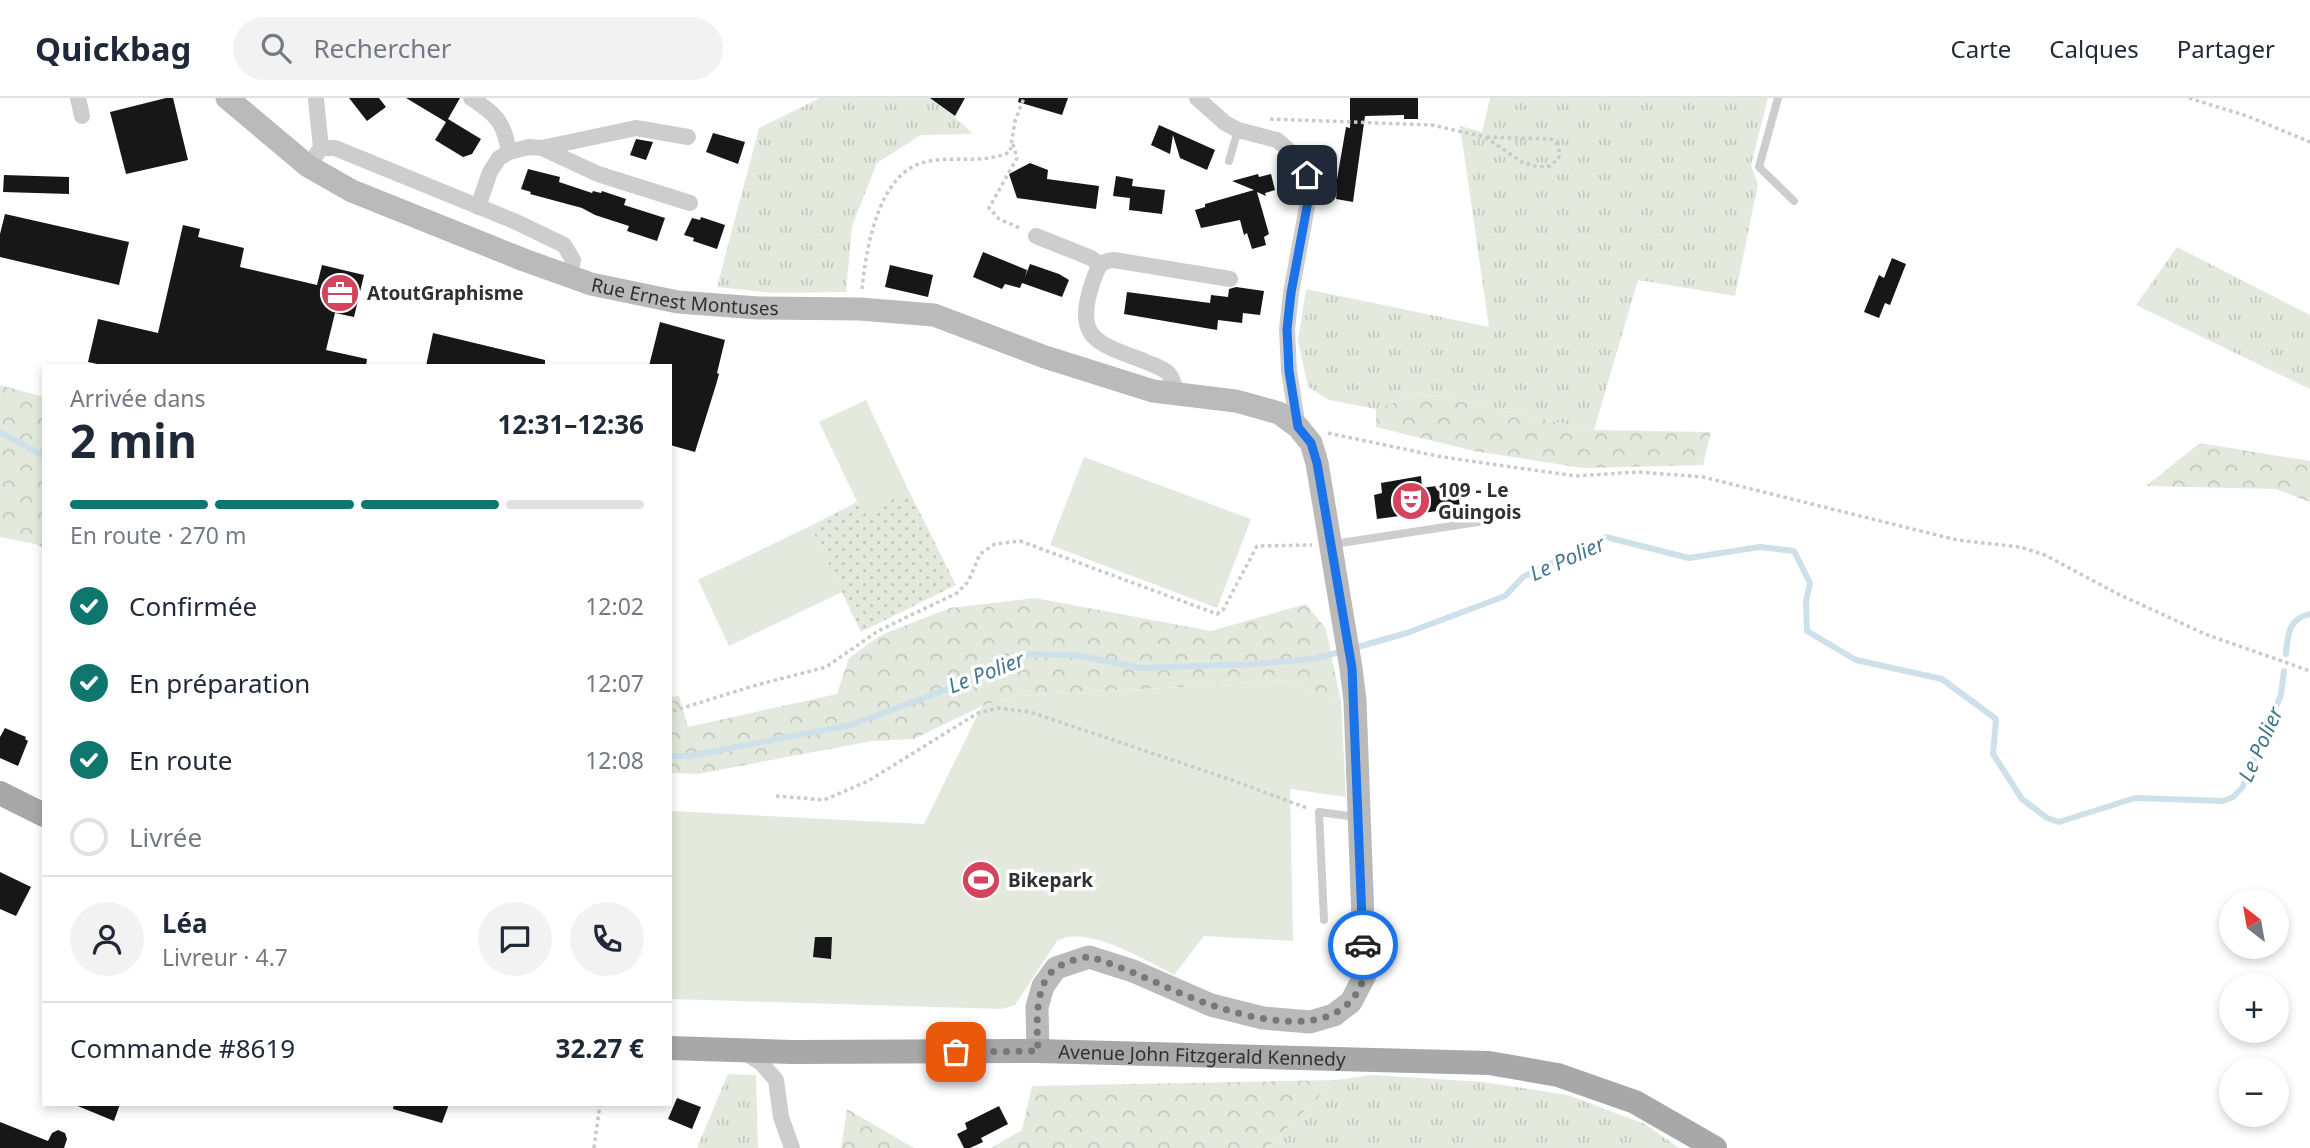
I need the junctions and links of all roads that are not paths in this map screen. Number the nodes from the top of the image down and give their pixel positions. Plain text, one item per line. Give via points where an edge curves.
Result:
1 (78, 98) edge
2 (227, 98) edge
3 (471, 98) edge
4 (1197, 98) edge
5 (1777, 98) edge
6 (316, 100) dead end
7 (82, 116) dead end
8 (1238, 130) junction
9 (688, 137) dead end
10 (542, 148) junction
11 (509, 152) junction
12 (315, 157) junction
13 (1229, 161) dead end
14 (1794, 201) dead end
15 (690, 203) dead end
16 (478, 207) junction
17 (1036, 236) road end
18 (1099, 264) junction
19 (570, 276) junction
20 (1230, 279) dead end
21 (1178, 394) junction
22 (1298, 427) junction
23 (1491, 520) dead end
24 (1331, 545) junction
25 (0, 793) edge
26 (42, 814) edge
27 (1359, 817) junction
28 (1324, 920) dead end
29 (672, 1048) edge
30 (741, 1049) junction
31 (1038, 1051) junction
32 (792, 1148) edge
33 (1715, 1148) edge

1 - 7 street
2 - 12 street, Rue Ernest Montuses
3 - 11 street via 493,112 506,131
4 - 8 street
5 - 14 lane via 1759,167
6 - 12 street
8 - 13 lane
8 - 22 street via 1277,140 1298,158 1307,175 1309,196 1287,329
9 - 10 street via 636,128
10 - 11 street
10 - 15 street via 598,174
11 - 16 street via 490,172
12 - 16 street via 335,148
12 - 19 street, Rue Ernest Montuses via 352,191
16 - 19 street via 565,246 573,260
17 - 18 street
18 - 20 street via 1114,260
18 - 21 street via 1085,314 1091,333 1100,344 1170,375
19 - 21 street, Rue Ernest Montuses via 678,302 934,315 1045,357 1153,391
21 - 22 street, Rue Ernest Montuses via 1236,401 1279,413
22 - 24 street via 1311,443 1317,463
23 - 24 lane
24 - 27 street via 1352,668
25 - 26 main road
27 - 28 lane via 1319,812
27 - 31 street via 1364,975 1351,1002 1334,1016 1310,1021 1263,1018 1211,1005 1088,957 1056,968 1043,986 1037,1007
29 - 30 main road, Avenue John Fitzgerald Kennedy
30 - 31 main road, Avenue John Fitzgerald Kennedy
30 - 32 street via 776,1080 780,1117
31 - 33 main road, Avenue John Fitzgerald Kennedy via 1489,1063 1558,1075 1635,1102

